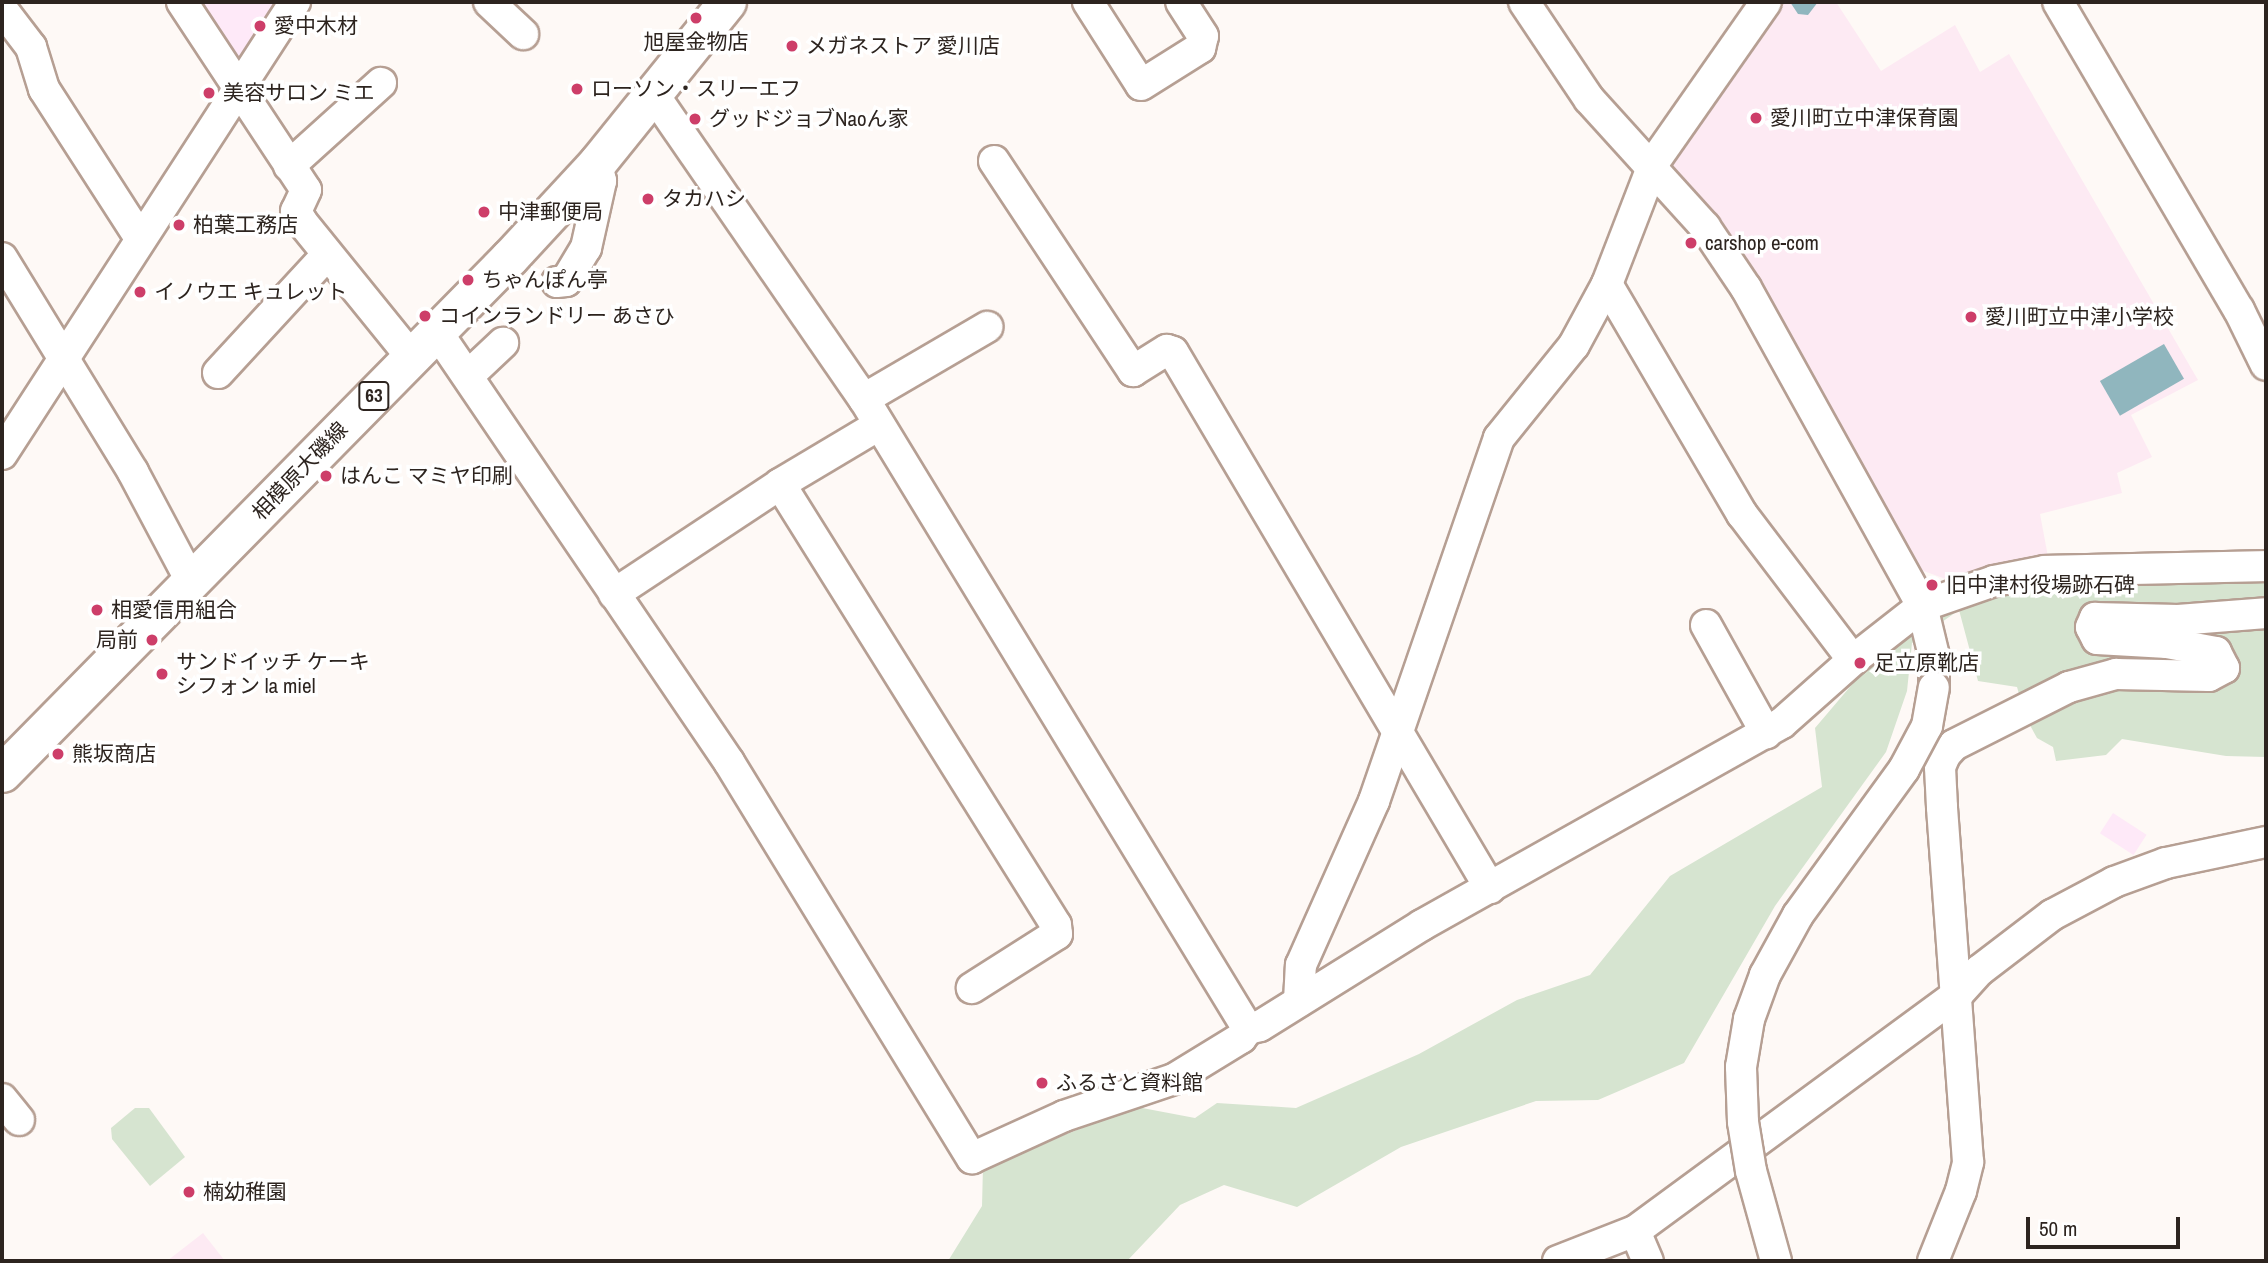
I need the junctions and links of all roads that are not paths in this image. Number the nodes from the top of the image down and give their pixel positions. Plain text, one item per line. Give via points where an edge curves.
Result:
1 (181, 2) edge
2 (295, 2) edge
3 (489, 2) edge
4 (727, 2) edge
5 (1088, 2) edge
6 (1181, 2) edge
7 (1524, 2) edge
8 (1766, 2) edge
9 (2058, 2) edge
10 (2, 9) edge
11 (523, 34) dead end
12 (369, 86) dead end
13 (239, 87) junction
14 (654, 95) junction
15 (994, 160) dead end
16 (597, 163) junction
17 (289, 166) junction
18 (1653, 171) junction
19 (140, 239) junction
20 (327, 255) junction
21 (2, 258) edge
22 (557, 282) dead end
23 (1607, 284) junction
24 (986, 327) dead end
25 (437, 332) junction
26 (503, 343) dead end
27 (412, 358) junction
28 (64, 359) junction
29 (2266, 365) edge
30 (218, 373) dead end
31 (468, 376) junction
32 (864, 399) junction
33 (879, 425) junction
34 (2, 454) edge
35 (780, 484) junction
36 (2203, 566) junction
37 (2266, 566) edge
38 (2266, 582) edge
39 (192, 583) junction
40 (614, 594) junction
41 (1923, 606) junction
42 (2266, 613) edge
43 (1708, 638) dead end
44 (1853, 660) junction
45 (1399, 729) junction
46 (1766, 733) junction
47 (2, 773) edge
48 (2266, 842) edge
49 (1490, 888) junction
50 (972, 988) dead end
51 (1959, 993) junction
52 (1299, 1001) junction
53 (1248, 1029) junction
54 (1635, 1231) junction
55 (1558, 1261) edge
56 (1648, 1261) edge
57 (1776, 1261) edge
58 (1933, 1261) edge

1 - 13 street
2 - 13 street
3 - 11 street
4 - 14 main road, 相模原大磯線 / 63
5 - 6 street via 1141,85 1200,48 1203,36
7 - 18 street via 1589,99
8 - 18 street via 1654,162
9 - 29 street via 2179,205
10 - 19 street via 31,47 44,89
12 - 17 street
13 - 17 street
13 - 19 street
14 - 16 main road, 相模原大磯線 / 63
14 - 32 street
15 - 45 street via 1133,372 1167,350 1173,352
16 - 22 street via 601,181 586,248 566,281
16 - 25 main road, 相模原大磯線 / 63
17 - 20 street via 306,190 296,211
18 - 23 street
18 - 41 street via 1705,227 1746,288
19 - 28 street
20 - 27 street
20 - 30 street
21 - 28 street
23 - 44 street via 1742,514
23 - 45 street via 1574,345 1499,438
24 - 32 street
25 - 27 main road, 相模原大磯線 / 63
25 - 31 street
26 - 31 street
27 - 39 main road, 相模原大磯線 / 63
28 - 34 street
28 - 39 street via 133,471
31 - 40 street
32 - 33 street
33 - 35 street
33 - 53 street
35 - 40 street
35 - 50 street via 1056,925 1057,934
36 - 37 street
36 - 38 street via 2206,579
36 - 41 street via 2045,571 1994,581
39 - 47 main road, 相模原大磯線 / 63
40 - 53 street via 814,895 972,1158 1064,1116 1174,1080
41 - 44 street
41 - 57 street, bridge via 1934,656 1927,726 1904,769 1798,915 1765,975 1749,1019 1741,1067 1743,1122 1751,1171
42 - 51 street via 2178,620 2095,618 2091,627 2097,639 2167,643 2216,652 2224,668 2209,676 2116,674 2069,687 1954,745 1945,755 1940,767 1942,807 1953,972
43 - 46 street
44 - 46 street
45 - 49 street
45 - 52 street via 1344,874 1301,965
46 - 49 street
48 - 51 street via 2166,863 2091,894 2028,933
49 - 52 street
51 - 54 street
51 - 58 street via 1968,1162
52 - 53 street
54 - 55 street
54 - 56 street

